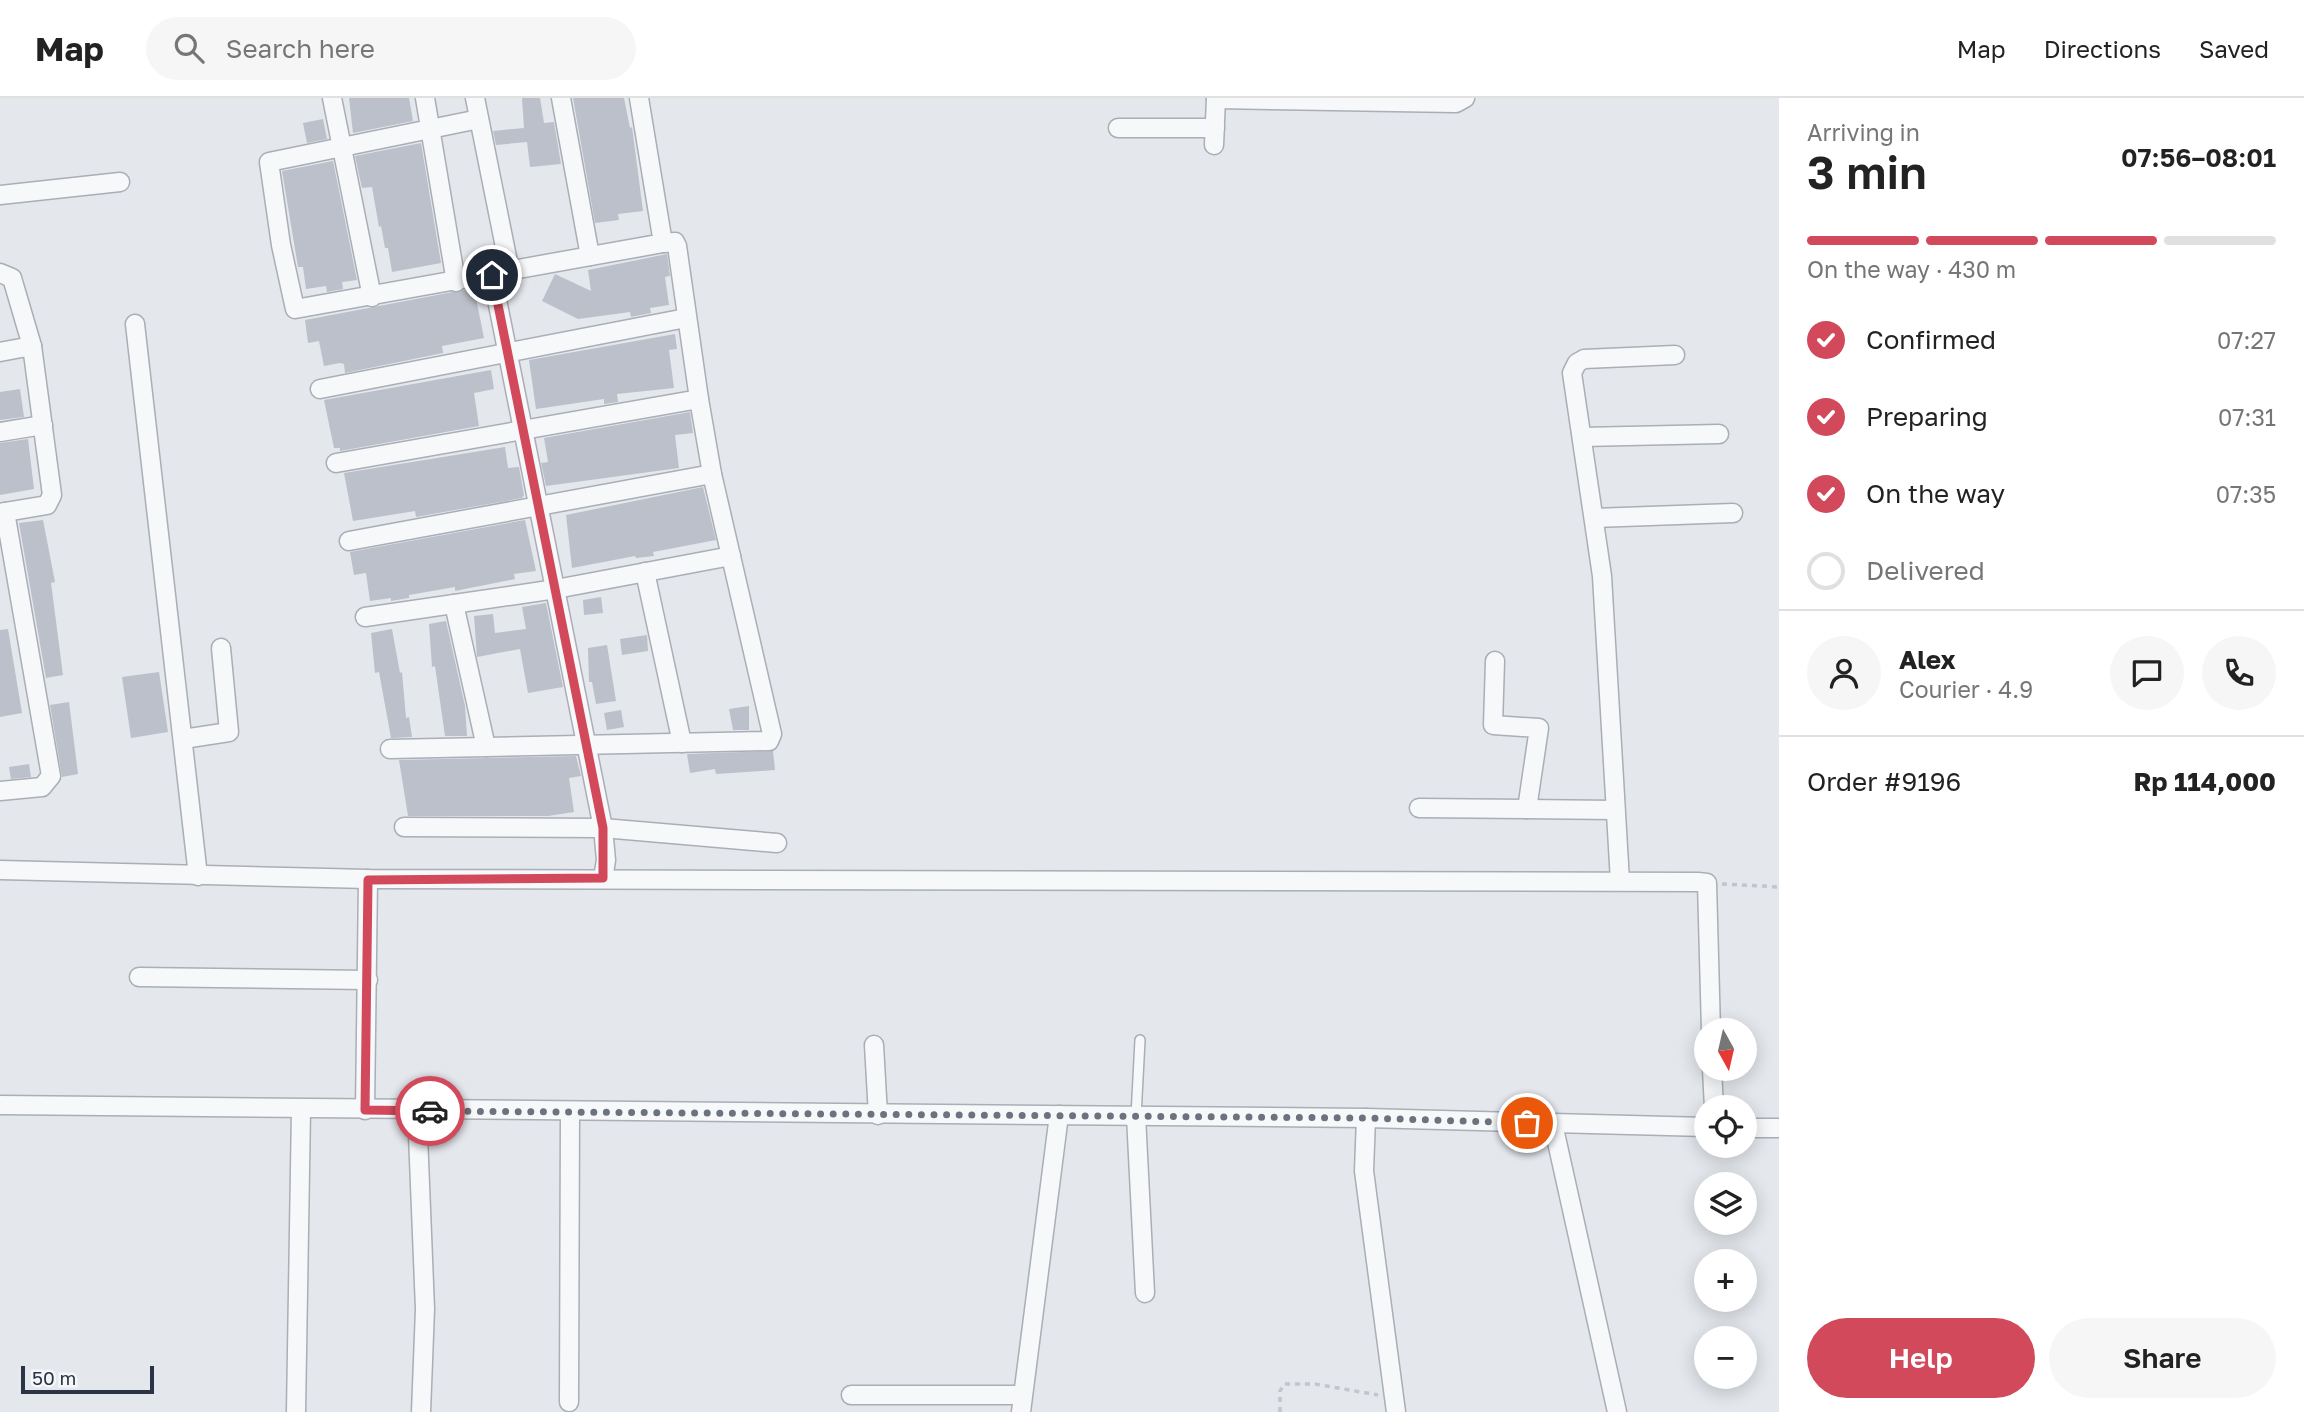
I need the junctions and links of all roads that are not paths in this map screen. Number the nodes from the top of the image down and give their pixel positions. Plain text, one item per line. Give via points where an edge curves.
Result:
1 (332, 98) edge
2 (425, 98) edge
3 (475, 98) edge
4 (561, 98) edge
5 (639, 98) edge
6 (1465, 98) edge
7 (1216, 99) edge
8 (479, 119) junction
9 (430, 127) junction
10 (1118, 128) dead end
11 (341, 147) junction
12 (120, 182) dead end
13 (0, 195) edge
14 (663, 243) junction
15 (590, 256) junction
16 (0, 273) edge
17 (501, 274) junction
18 (456, 282) junction
19 (372, 297) junction
20 (686, 318) junction
21 (135, 324) dead end
22 (32, 346) junction
23 (0, 352) edge
24 (508, 354) junction
25 (1675, 355) dead end
26 (320, 389) dead end
27 (699, 399) junction
28 (43, 425) junction
29 (524, 430) junction
30 (0, 432) edge
31 (1719, 435) dead end
32 (1582, 437) junction
33 (335, 463) dead end
34 (712, 474) junction
35 (539, 505) junction
36 (3, 513) edge
37 (1733, 513) dead end
38 (1594, 518) junction
39 (349, 541) dead end
40 (731, 556) junction
41 (645, 572) junction
42 (556, 589) junction
43 (454, 604) junction
44 (365, 617) dead end
45 (221, 648) dead end
46 (1495, 660) dead end
47 (183, 739) junction
48 (682, 743) junction
49 (587, 745) junction
50 (486, 747) junction
51 (390, 749) dead end
52 (0, 790) edge
53 (1419, 808) dead end
54 (1527, 809) junction
55 (1615, 810) junction
56 (404, 827) dead end
57 (604, 835) junction
58 (777, 844) dead end
59 (0, 870) edge
60 (1619, 872) junction
61 (198, 876) junction
62 (603, 878) junction
63 (368, 880) junction
64 (139, 977) dead end
65 (368, 980) junction
66 (1711, 1018) edge
67 (1140, 1040) dead end
68 (874, 1045) dead end
69 (877, 1101) junction
70 (365, 1103) junction
71 (0, 1105) edge
72 (300, 1109) junction
73 (1136, 1109) junction
74 (417, 1111) junction
75 (570, 1112) junction
76 (1059, 1115) junction
77 (1366, 1118) junction
78 (1553, 1124) junction
79 (1694, 1127) edge
80 (1757, 1128) edge
81 (1779, 1128) edge
82 (1145, 1293) dead end
83 (851, 1395) dead end
84 (569, 1402) dead end
85 (1022, 1404) edge
86 (1395, 1404) edge
87 (296, 1412) edge
88 (421, 1412) edge
89 (1617, 1412) edge

1 - 11 street
2 - 9 street
3 - 8 street
4 - 15 street
5 - 14 street
6 - 7 street via 1456,103
7 - 10 street via 1215,137
8 - 9 street
8 - 17 street
9 - 11 street
9 - 18 street
11 - 19 street
11 - 19 street via 268,162 290,289 295,309
12 - 13 street
14 - 15 street
14 - 20 street via 677,246
15 - 17 street
16 - 22 street via 12,278
17 - 18 street
17 - 24 street
18 - 19 street
20 - 24 street
20 - 27 street
21 - 47 street
22 - 23 street
22 - 28 street
24 - 26 street
24 - 29 street
25 - 32 street via 1577,363 1572,373
27 - 29 street
27 - 34 street
28 - 30 street
28 - 36 street via 50,502
29 - 33 street
29 - 35 street
31 - 32 street
32 - 38 street
34 - 35 street
34 - 40 street
35 - 39 street
35 - 42 street
36 - 52 street via 51,776 42,787
37 - 38 street
38 - 55 street via 1602,576
40 - 41 street
40 - 48 street via 772,737 769,741
41 - 42 street
41 - 48 street
42 - 43 street
42 - 49 street
43 - 44 street
43 - 50 street
45 - 47 street via 229,732
46 - 54 street via 1493,725 1539,728
47 - 61 street
48 - 49 street
49 - 50 street
49 - 57 street
50 - 51 street
53 - 54 street
54 - 55 street
55 - 60 street
56 - 57 street
57 - 58 street
57 - 62 street
59 - 61 street
60 - 62 street
60 - 66 street via 1707,883
61 - 63 street
62 - 63 street
63 - 65 street
64 - 65 street
65 - 70 street
67 - 73 lane
68 - 69 street
69 - 75 street
69 - 76 street
70 - 72 street
70 - 74 street
71 - 72 street
72 - 87 street
73 - 76 street
73 - 77 street
73 - 82 street
74 - 75 street
74 - 88 street via 425,1308
75 - 84 street
76 - 85 street
77 - 78 street
77 - 86 street via 1364,1171
78 - 79 street
78 - 89 street
80 - 81 street
83 - 85 street

